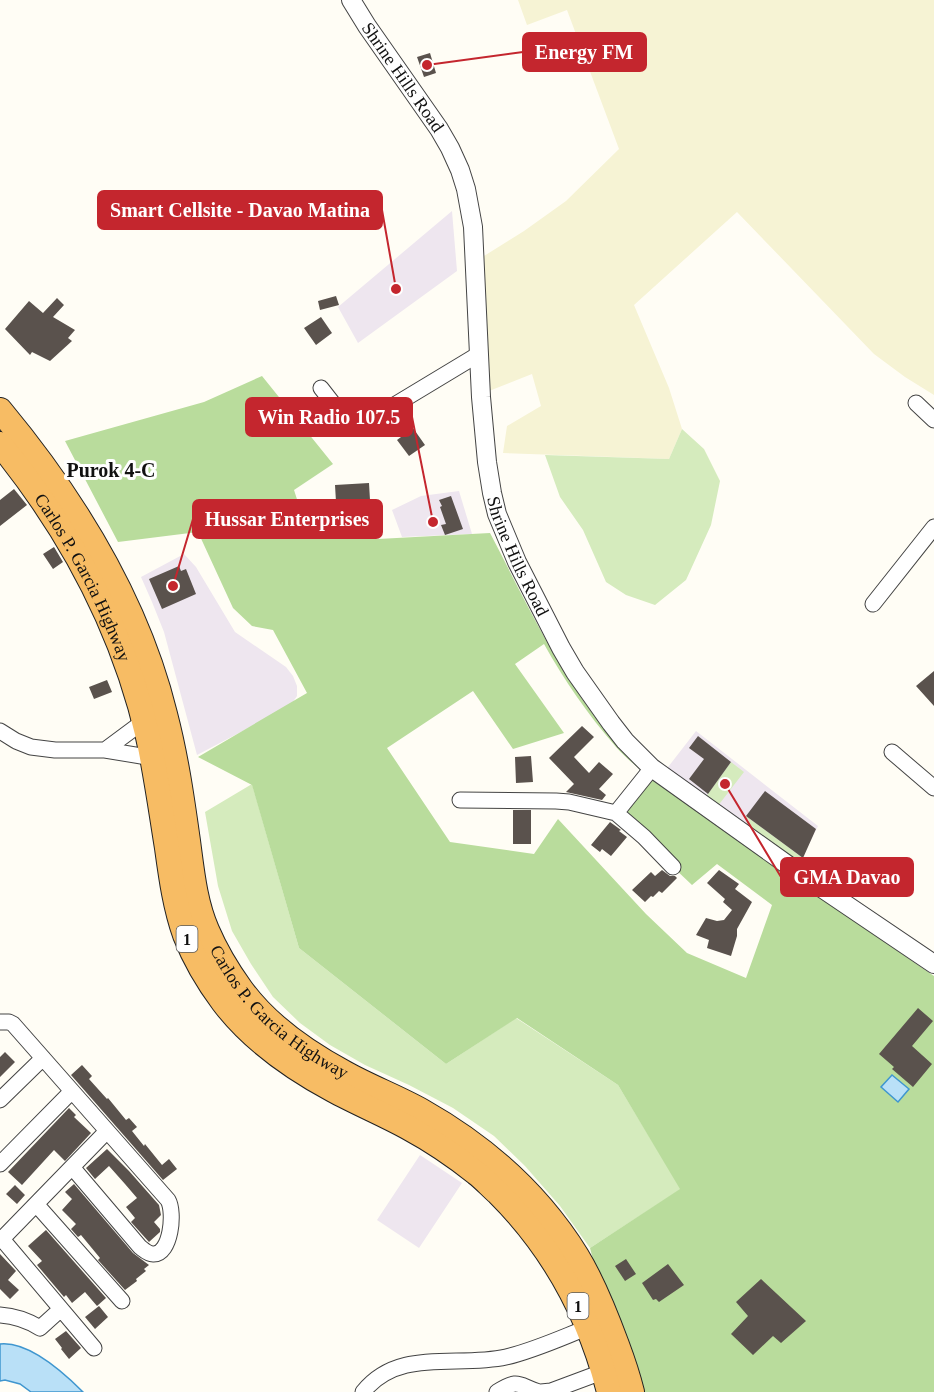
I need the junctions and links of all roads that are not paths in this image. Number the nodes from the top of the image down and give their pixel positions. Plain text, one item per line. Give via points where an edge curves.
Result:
1 (351, 0) edge
2 (479, 354) junction
3 (321, 388) dead end
4 (916, 403) dead end
5 (0, 410) edge
6 (934, 420) edge
7 (0, 444) edge
8 (934, 527) edge
9 (873, 604) dead end
10 (155, 718) junction
11 (0, 731) edge
12 (105, 750) junction
13 (892, 752) dead end
14 (163, 756) junction
15 (652, 768) junction
16 (934, 788) edge
17 (460, 801) dead end
18 (616, 813) junction
19 (673, 867) dead end
20 (934, 964) edge
21 (0, 1022) edge
22 (43, 1058) junction
23 (72, 1091) junction
24 (0, 1100) edge
25 (107, 1131) junction
26 (0, 1164) edge
27 (72, 1167) junction
28 (36, 1204) junction
29 (1, 1240) edge
30 (122, 1301) dead end
31 (61, 1309) junction
32 (0, 1315) edge
33 (598, 1324) junction
34 (94, 1348) dead end
35 (612, 1376) edge
36 (363, 1392) edge
37 (497, 1392) edge
38 (540, 1392) edge
39 (632, 1392) edge

1 - 2 street, Shrine Hills Road via 439,129 460,170 473,227
2 - 3 street via 358,427 349,424
2 - 15 street, Shrine Hills Road via 487,462 504,534 575,672 625,741
4 - 6 street
5 - 10 highway, Carlos P. Garcia Highway / 1 via 51,475 99,549 134,621 159,688
7 - 10 highway, Carlos P. Garcia Highway / 1 via 48,508 79,559 113,629 137,695
8 - 9 street
10 - 12 street
10 - 14 highway, Carlos P. Garcia Highway / 1
11 - 12 street via 31,747
12 - 14 street
13 - 16 street
14 - 33 highway, Carlos P. Garcia Highway / 1 via 207,929 242,991 310,1053 422,1111 492,1159 532,1198 578,1257 591,1281
15 - 18 street
15 - 20 street, Shrine Hills Road
17 - 18 street via 569,802
18 - 19 street
21 - 22 street via 13,1024
22 - 23 street
22 - 24 street
23 - 25 street
23 - 26 street
25 - 27 street
25 - 27 street via 172,1206 163,1249 154,1254 140,1247
27 - 28 street
28 - 29 street
28 - 30 street
29 - 31 street
31 - 32 street via 40,1328 18,1317
31 - 34 street
33 - 35 highway, Carlos P. Garcia Highway / 1
33 - 36 street via 509,1356 406,1364 387,1371
35 - 38 street
35 - 39 highway, Carlos P. Garcia Highway / 1
37 - 38 street via 516,1383

